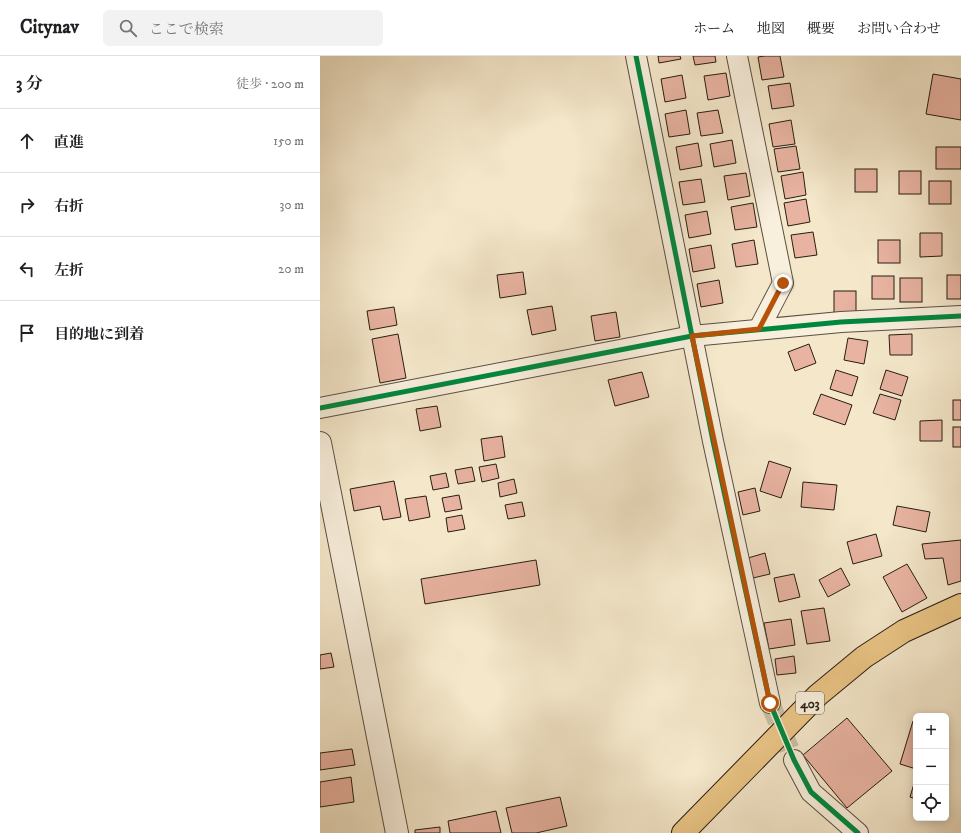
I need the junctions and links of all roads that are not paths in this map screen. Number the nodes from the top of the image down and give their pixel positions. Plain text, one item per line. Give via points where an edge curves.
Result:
1 (636, 56) edge
2 (736, 56) edge
3 (961, 316) edge
4 (759, 329) junction
5 (692, 336) junction
6 (320, 408) edge
7 (320, 443) edge
8 (961, 605) edge
9 (770, 703) tunnel mouth
10 (794, 760) tunnel mouth
11 (397, 833) edge
12 (683, 833) edge
13 (858, 833) edge

1 - 5 street
2 - 4 street via 783,283
3 - 4 street
4 - 5 street
5 - 6 street
5 - 9 street
7 - 11 street
8 - 12 highway, 403 via 904,631 864,657 818,695
10 - 13 street via 811,792

